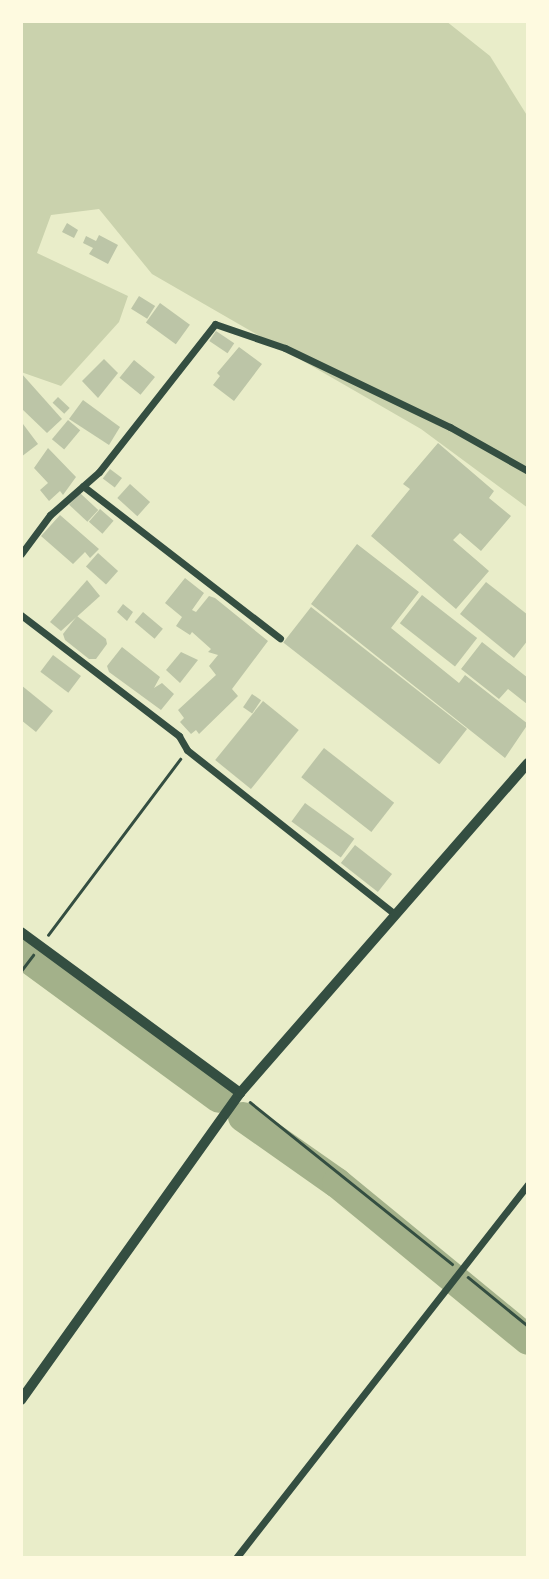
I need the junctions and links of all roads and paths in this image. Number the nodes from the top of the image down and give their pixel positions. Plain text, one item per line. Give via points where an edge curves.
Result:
1 (528, 471) edge
2 (83, 486) junction
3 (21, 554) edge
4 (21, 615) edge
5 (280, 638) dead end
6 (187, 750) junction
7 (528, 763) edge
8 (395, 914) junction
9 (21, 932) edge
10 (36, 951) junction
11 (21, 971) edge
12 (240, 1093) junction
13 (254, 1096) dead end
14 (250, 1102) junction
15 (246, 1107) dead end
16 (528, 1184) edge
17 (456, 1272) junction
18 (528, 1326) edge
19 (21, 1400) edge
20 (236, 1558) edge

1 - 2 street via 450,427 285,348 215,324
2 - 3 street via 50,515
2 - 5 street
4 - 6 street via 179,736
6 - 8 street
6 - 10 path
7 - 8 main road
8 - 12 main road
9 - 10 street
10 - 11 path
10 - 12 street
12 - 14 path
12 - 19 main road
13 - 14 path
14 - 15 path
14 - 17 path
16 - 17 street
17 - 18 path
17 - 20 street

